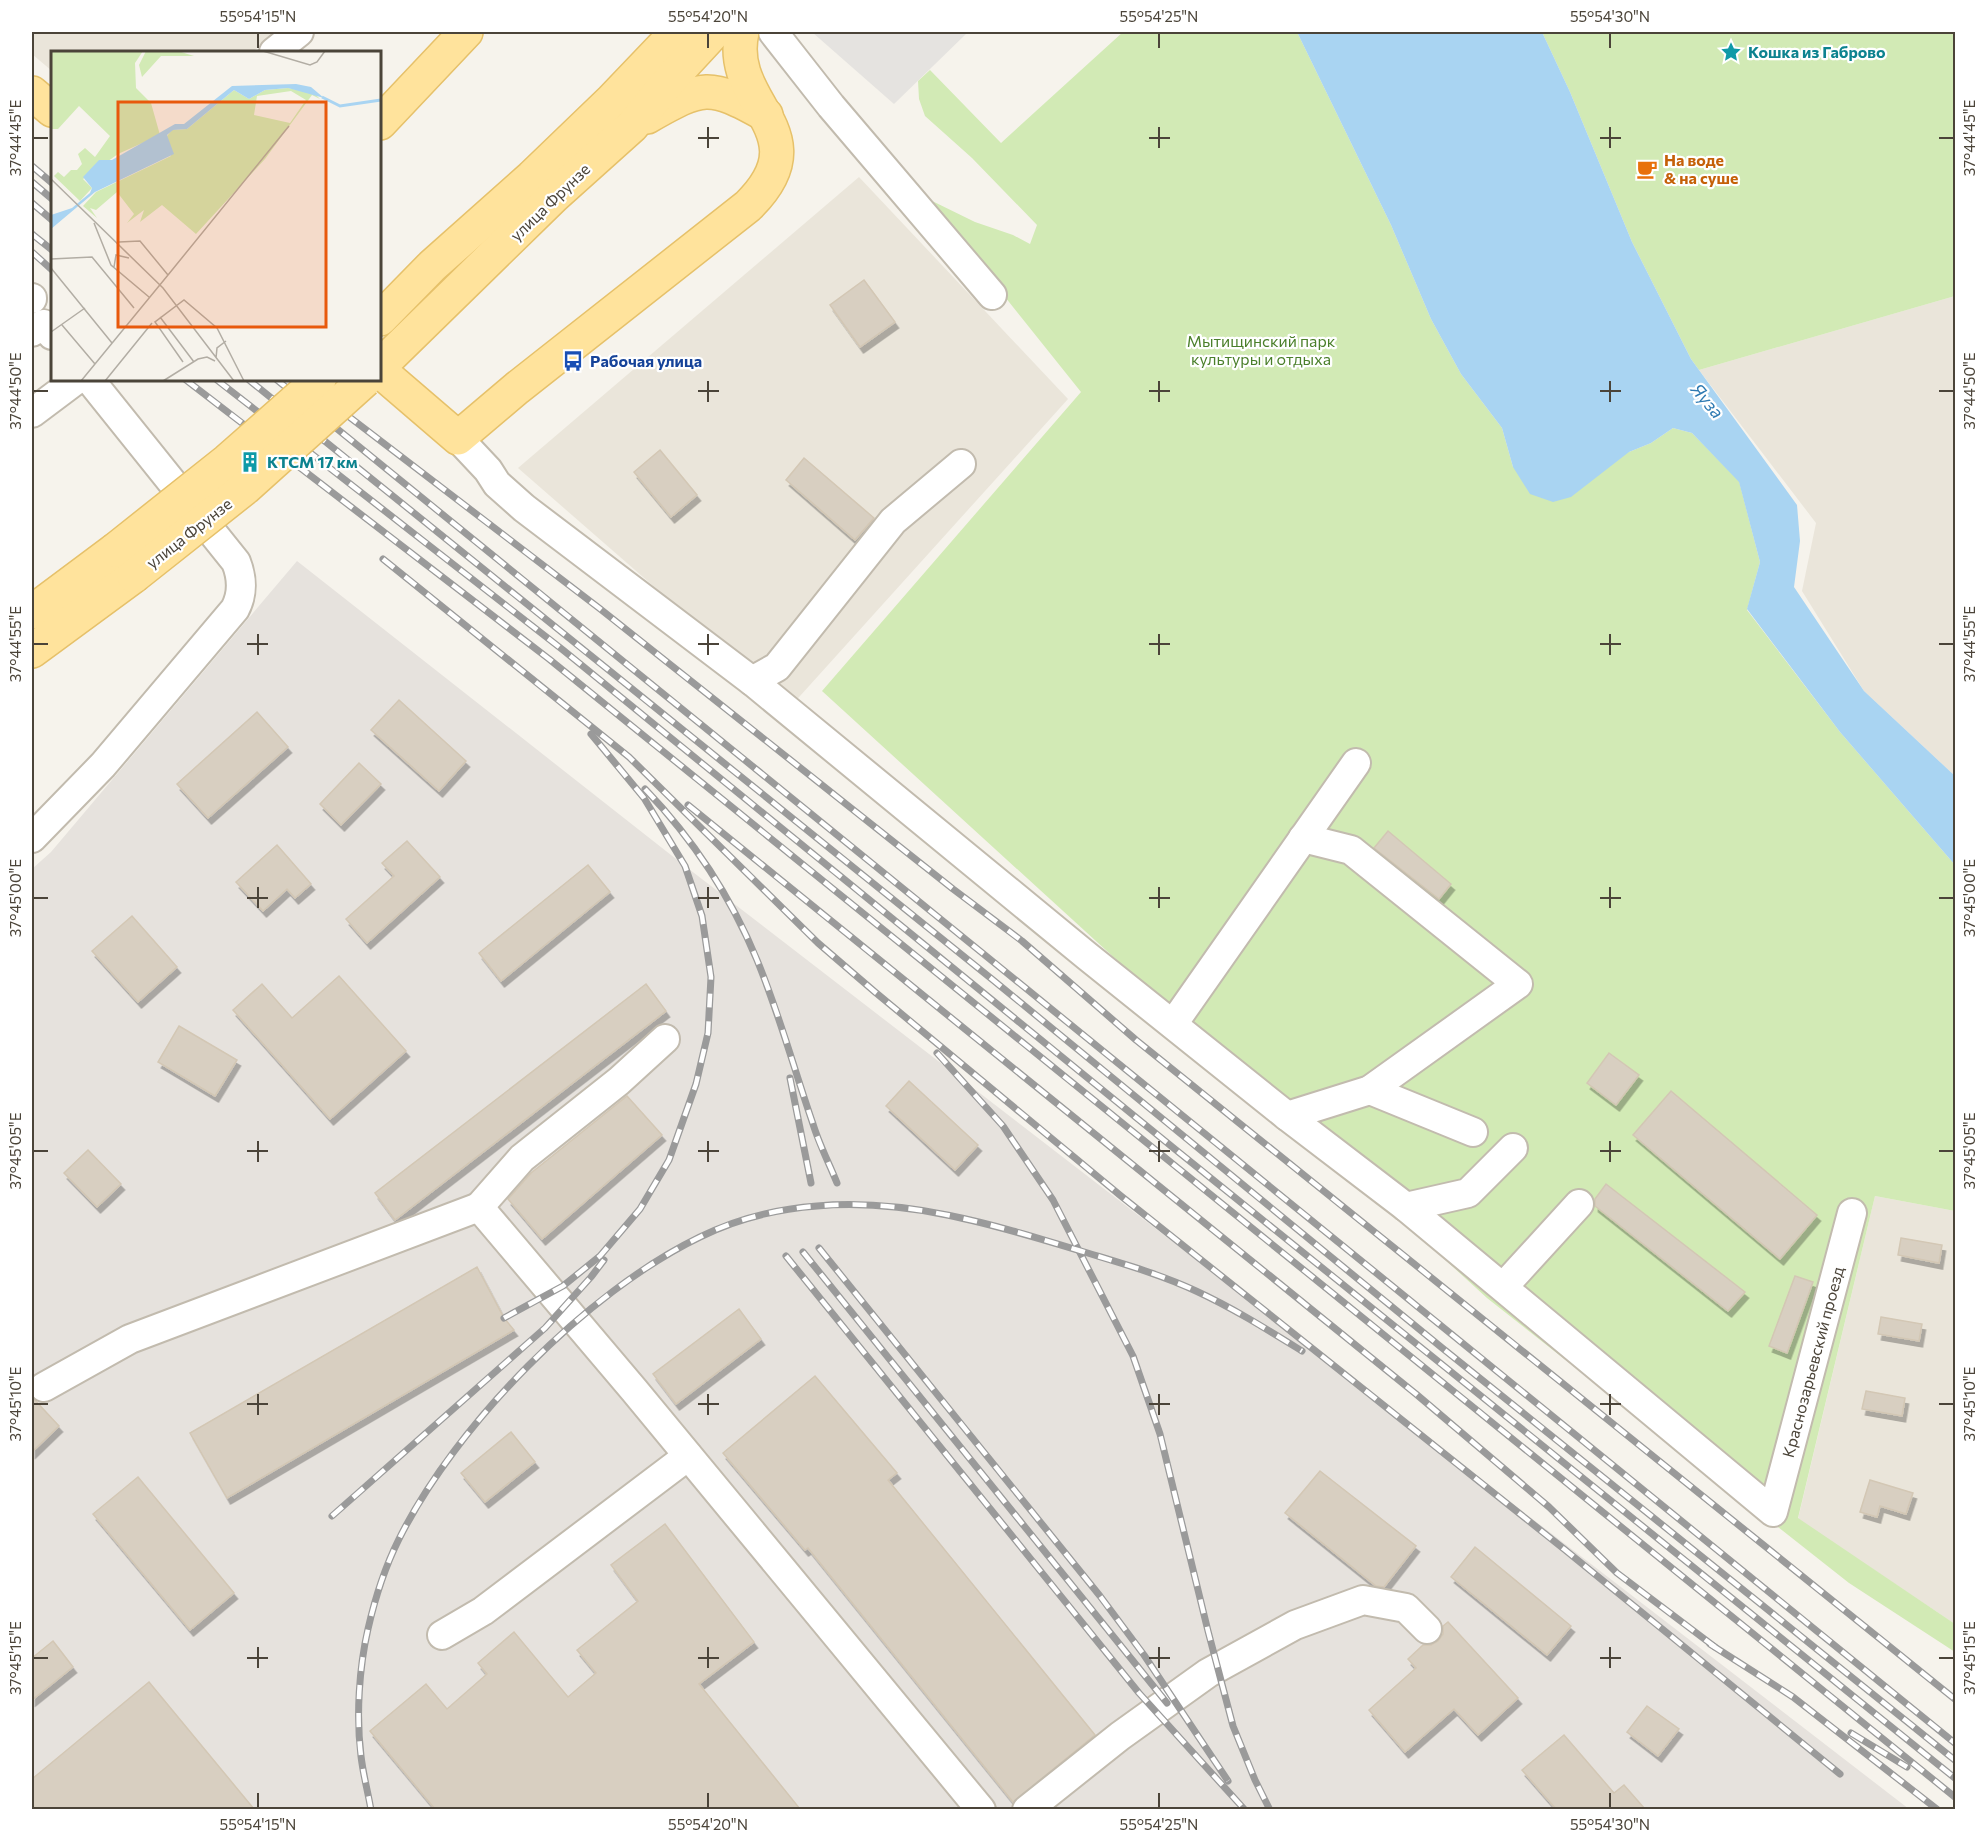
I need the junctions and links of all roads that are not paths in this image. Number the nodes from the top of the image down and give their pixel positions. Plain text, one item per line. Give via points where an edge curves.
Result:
1 (299, 32) edge
2 (466, 32) edge
3 (646, 32) edge
4 (678, 32) edge
5 (714, 32) edge
6 (742, 32) edge
7 (773, 32) edge
8 (275, 51) edge
9 (32, 93) edge
10 (612, 100) junction
11 (51, 109) edge
12 (766, 115) junction
13 (381, 122) edge
14 (632, 126) junction
15 (992, 295) dead end
16 (381, 318) edge
17 (381, 365) edge
18 (381, 372) edge
19 (75, 381) edge
20 (91, 381) edge
21 (318, 381) edge
22 (364, 381) edge
23 (32, 413) edge
24 (458, 438) junction
25 (961, 464) dead end
26 (32, 612) edge
27 (32, 651) edge
28 (752, 681) junction
29 (1356, 763) dead end
30 (32, 838) edge
31 (1303, 838) junction
32 (1173, 1024) junction
33 (665, 1040) dead end
34 (1370, 1090) junction
35 (1287, 1116) junction
36 (1473, 1131) dead end
37 (1513, 1148) dead end
38 (1579, 1204) dead end
39 (479, 1207) junction
40 (1407, 1207) junction
41 (1852, 1213) dead end
42 (1504, 1286) junction
43 (44, 1387) dead end
44 (688, 1456) junction
45 (1427, 1629) dead end
46 (442, 1635) dead end
47 (981, 1809) edge
48 (1027, 1809) edge

1 - 8 street
2 - 13 main road
3 - 10 main road
4 - 10 main road, улица Фрунзе
5 - 14 main road, улица Фрунзе
6 - 12 main road via 739,50 744,75
7 - 15 street
9 - 11 main road
10 - 16 main road, улица Фрунзе
12 - 14 main road via 733,96 706,91 679,98
12 - 24 main road via 777,153 776,167 763,192
14 - 17 main road, улица Фрунзе via 554,196
18 - 24 main road
19 - 23 street
20 - 30 street via 236,562 240,594 235,609 104,765
21 - 26 main road, улица Фрунзе, bridge via 226,461
22 - 27 main road, улица Фрунзе, bridge via 245,488
24 - 28 street via 497,484 524,508
25 - 28 street via 893,521 777,668
28 - 32 street
29 - 31 street
31 - 32 street
31 - 34 street via 1351,850 1518,984
32 - 35 street
33 - 39 street via 522,1158
34 - 35 street
34 - 36 street
35 - 40 street
37 - 40 street via 1468,1193
38 - 42 street
39 - 43 street via 130,1339
39 - 44 street
40 - 42 street
41 - 42 street, Краснозарьевский проезд via 1773,1512
44 - 46 street via 483,1611
44 - 47 street
45 - 48 street via 1406,1608 1363,1600 1295,1626 1208,1673

